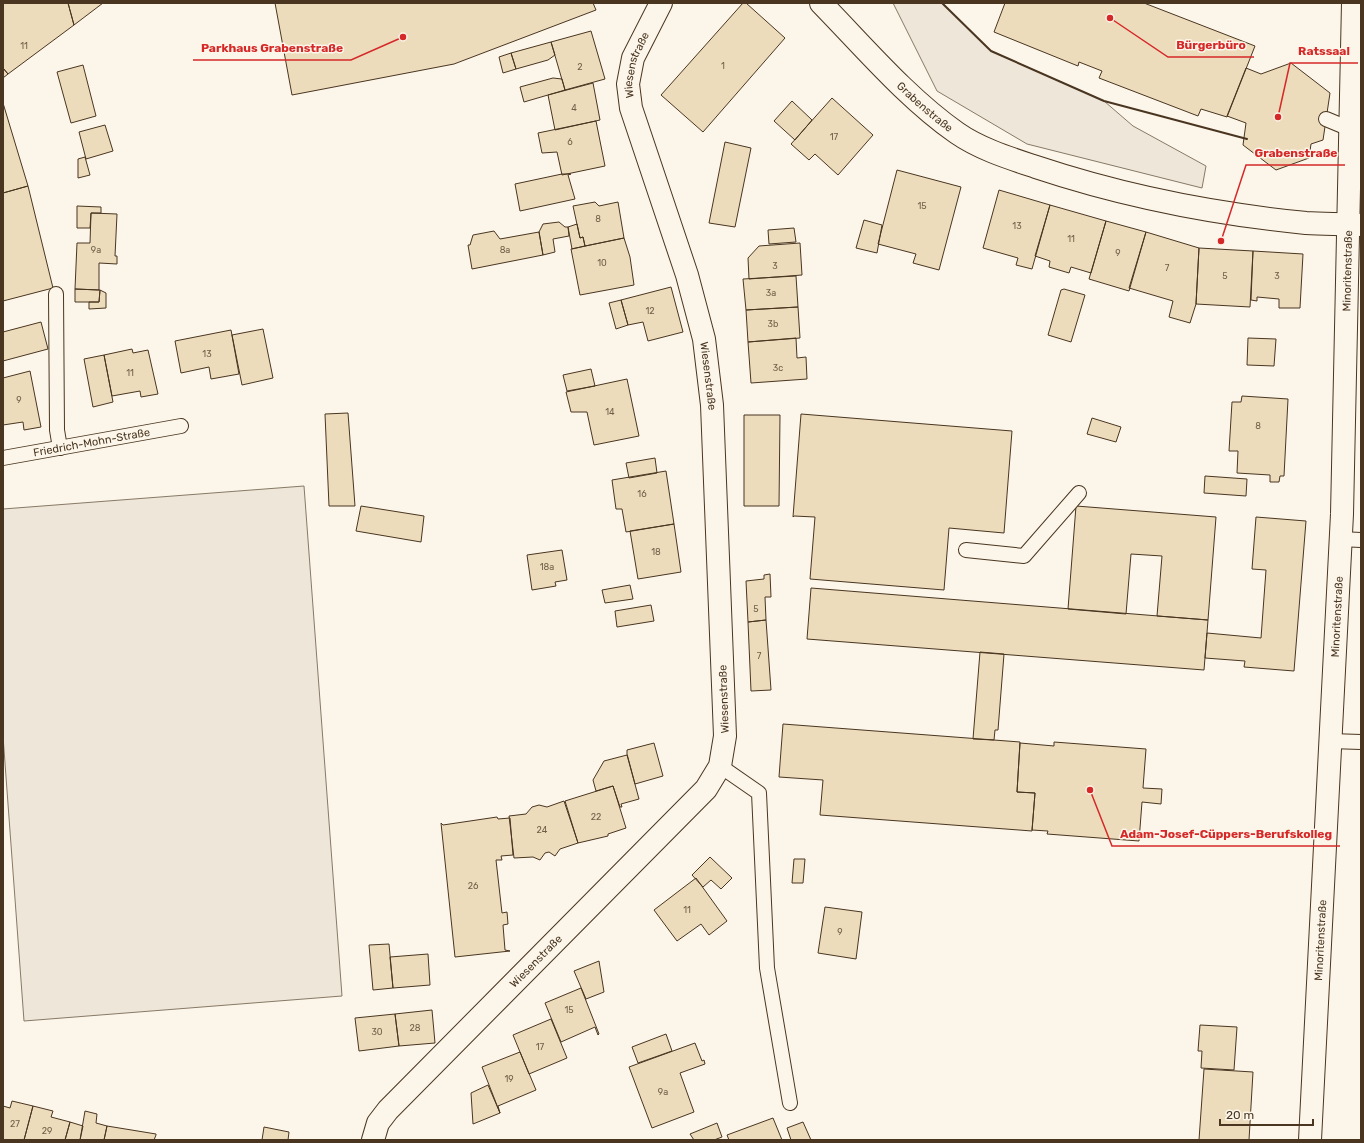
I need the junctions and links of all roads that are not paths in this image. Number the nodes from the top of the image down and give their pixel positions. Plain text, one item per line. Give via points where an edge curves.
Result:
1 (661, 3) edge
2 (821, 3) edge
3 (1353, 3) edge
4 (1326, 119) dead end
5 (1350, 129) junction
6 (1355, 225) edge
7 (56, 294) dead end
8 (181, 426) dead end
9 (60, 448) junction
10 (3, 458) edge
11 (1078, 493) dead end
12 (1351, 540) edge
13 (966, 550) dead end
14 (1330, 741) junction
15 (1361, 742) edge
16 (720, 766) junction
17 (790, 1103) dead end
18 (373, 1140) edge
19 (1310, 1140) edge

1 - 16 street, Wiesenstraße via 633,58 628,84 631,108 687,275 704,339 712,405 725,736
2 - 6 street, Grabenstraße via 927,109 958,134 998,154 1132,194 1212,211 1307,223
3 - 5 street, Minoritenstraße
4 - 5 lane
5 - 6 street, Minoritenstraße
6 - 12 street, Minoritenstraße
7 - 9 lane via 57,430
8 - 9 lane, Friedrich-Mohn-Straße
9 - 10 lane, Friedrich-Mohn-Straße
11 - 13 lane via 1024,556
12 - 14 street, Minoritenstraße
14 - 15 lane
14 - 19 street, Minoritenstraße
16 - 17 lane via 759,793 767,968
16 - 18 street, Wiesenstraße via 706,789 388,1110 378,1123

